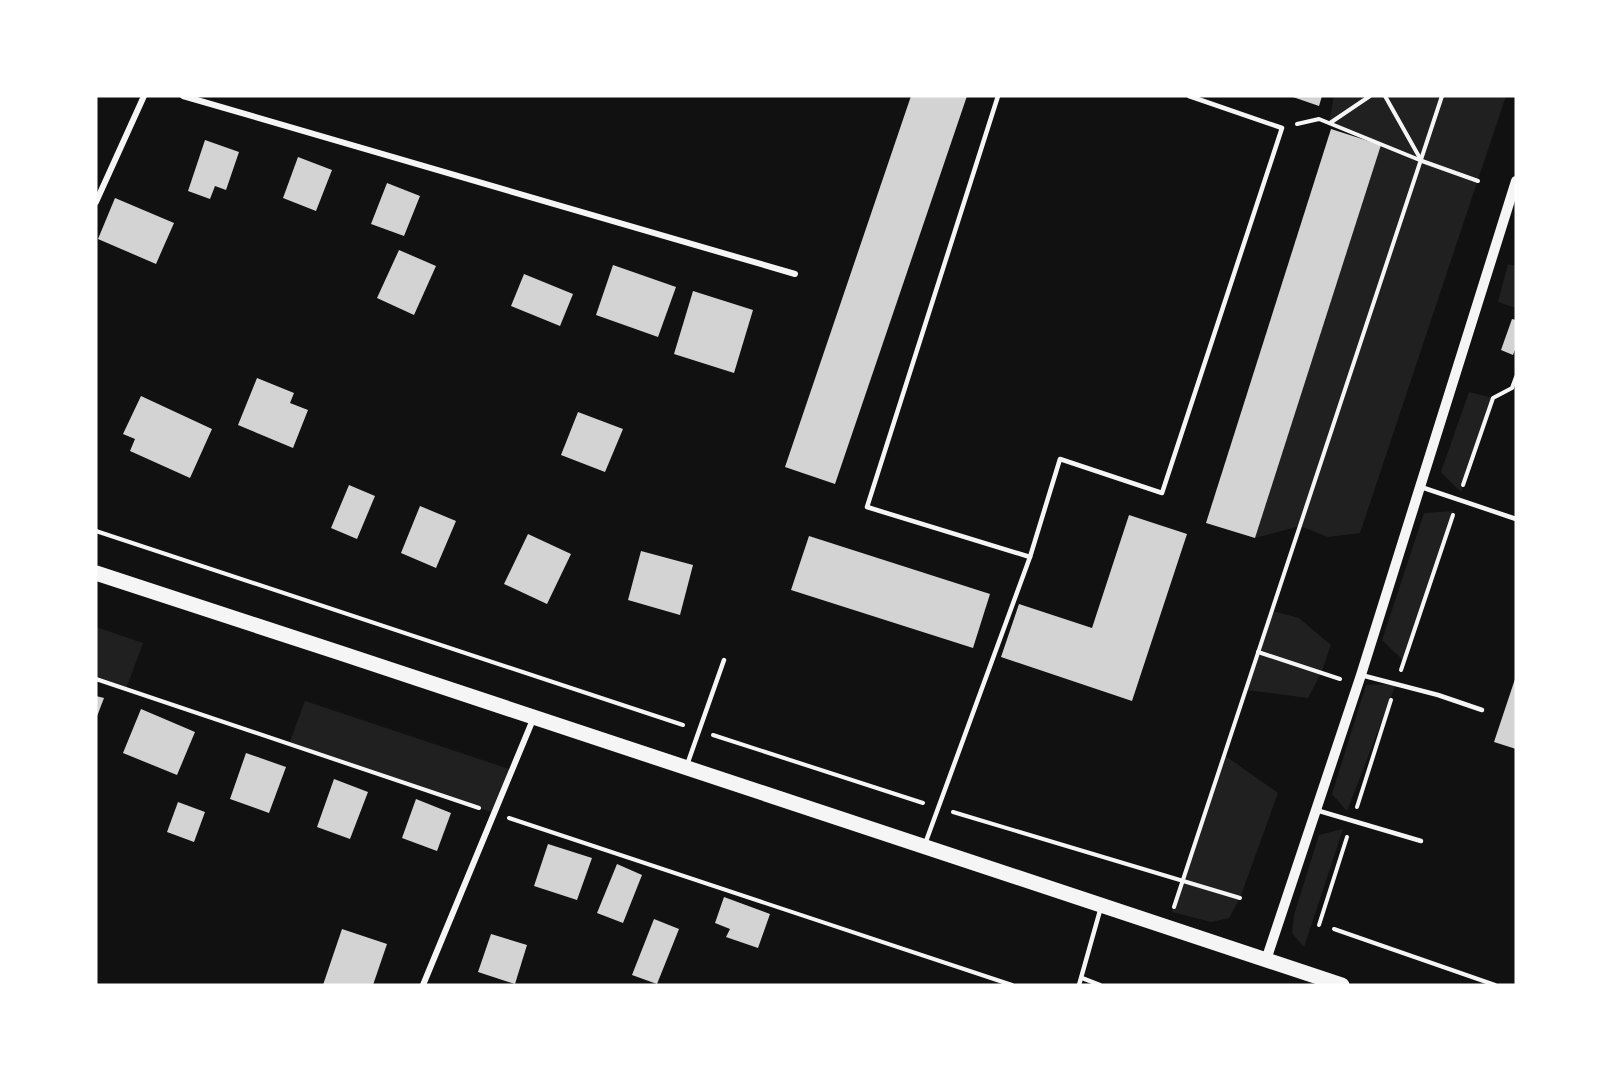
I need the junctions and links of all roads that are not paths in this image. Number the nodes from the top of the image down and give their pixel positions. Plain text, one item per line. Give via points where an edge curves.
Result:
1 (144, 96) edge
2 (183, 96) edge
3 (998, 96) edge
4 (1189, 96) edge
5 (1516, 181) edge
6 (96, 202) edge
7 (795, 274) dead end
8 (1421, 487) junction
9 (1516, 519) edge
10 (1030, 557) junction
11 (96, 573) edge
12 (724, 660) dead end
13 (1359, 680) junction
14 (1482, 710) dead end
15 (534, 716) junction
16 (687, 766) junction
17 (1316, 810) junction
18 (1421, 841) dead end
19 (924, 847) junction
20 (1101, 905) junction
21 (1266, 960) junction
22 (1082, 978) junction
23 (423, 985) edge
24 (1079, 985) edge
25 (1100, 985) edge
26 (1342, 985) edge

1 - 6 street
2 - 7 street
3 - 10 lane via 867,507
4 - 10 lane via 1282,128 1162,493 1060,459
5 - 8 street
8 - 9 lane
8 - 13 street
10 - 19 lane
11 - 15 main road
12 - 16 lane
13 - 14 lane via 1396,684
13 - 17 street
15 - 16 main road
15 - 23 street
16 - 19 main road
17 - 18 lane
17 - 21 street
19 - 20 main road
20 - 21 main road
20 - 22 lane
21 - 26 main road
22 - 24 lane
22 - 25 lane

